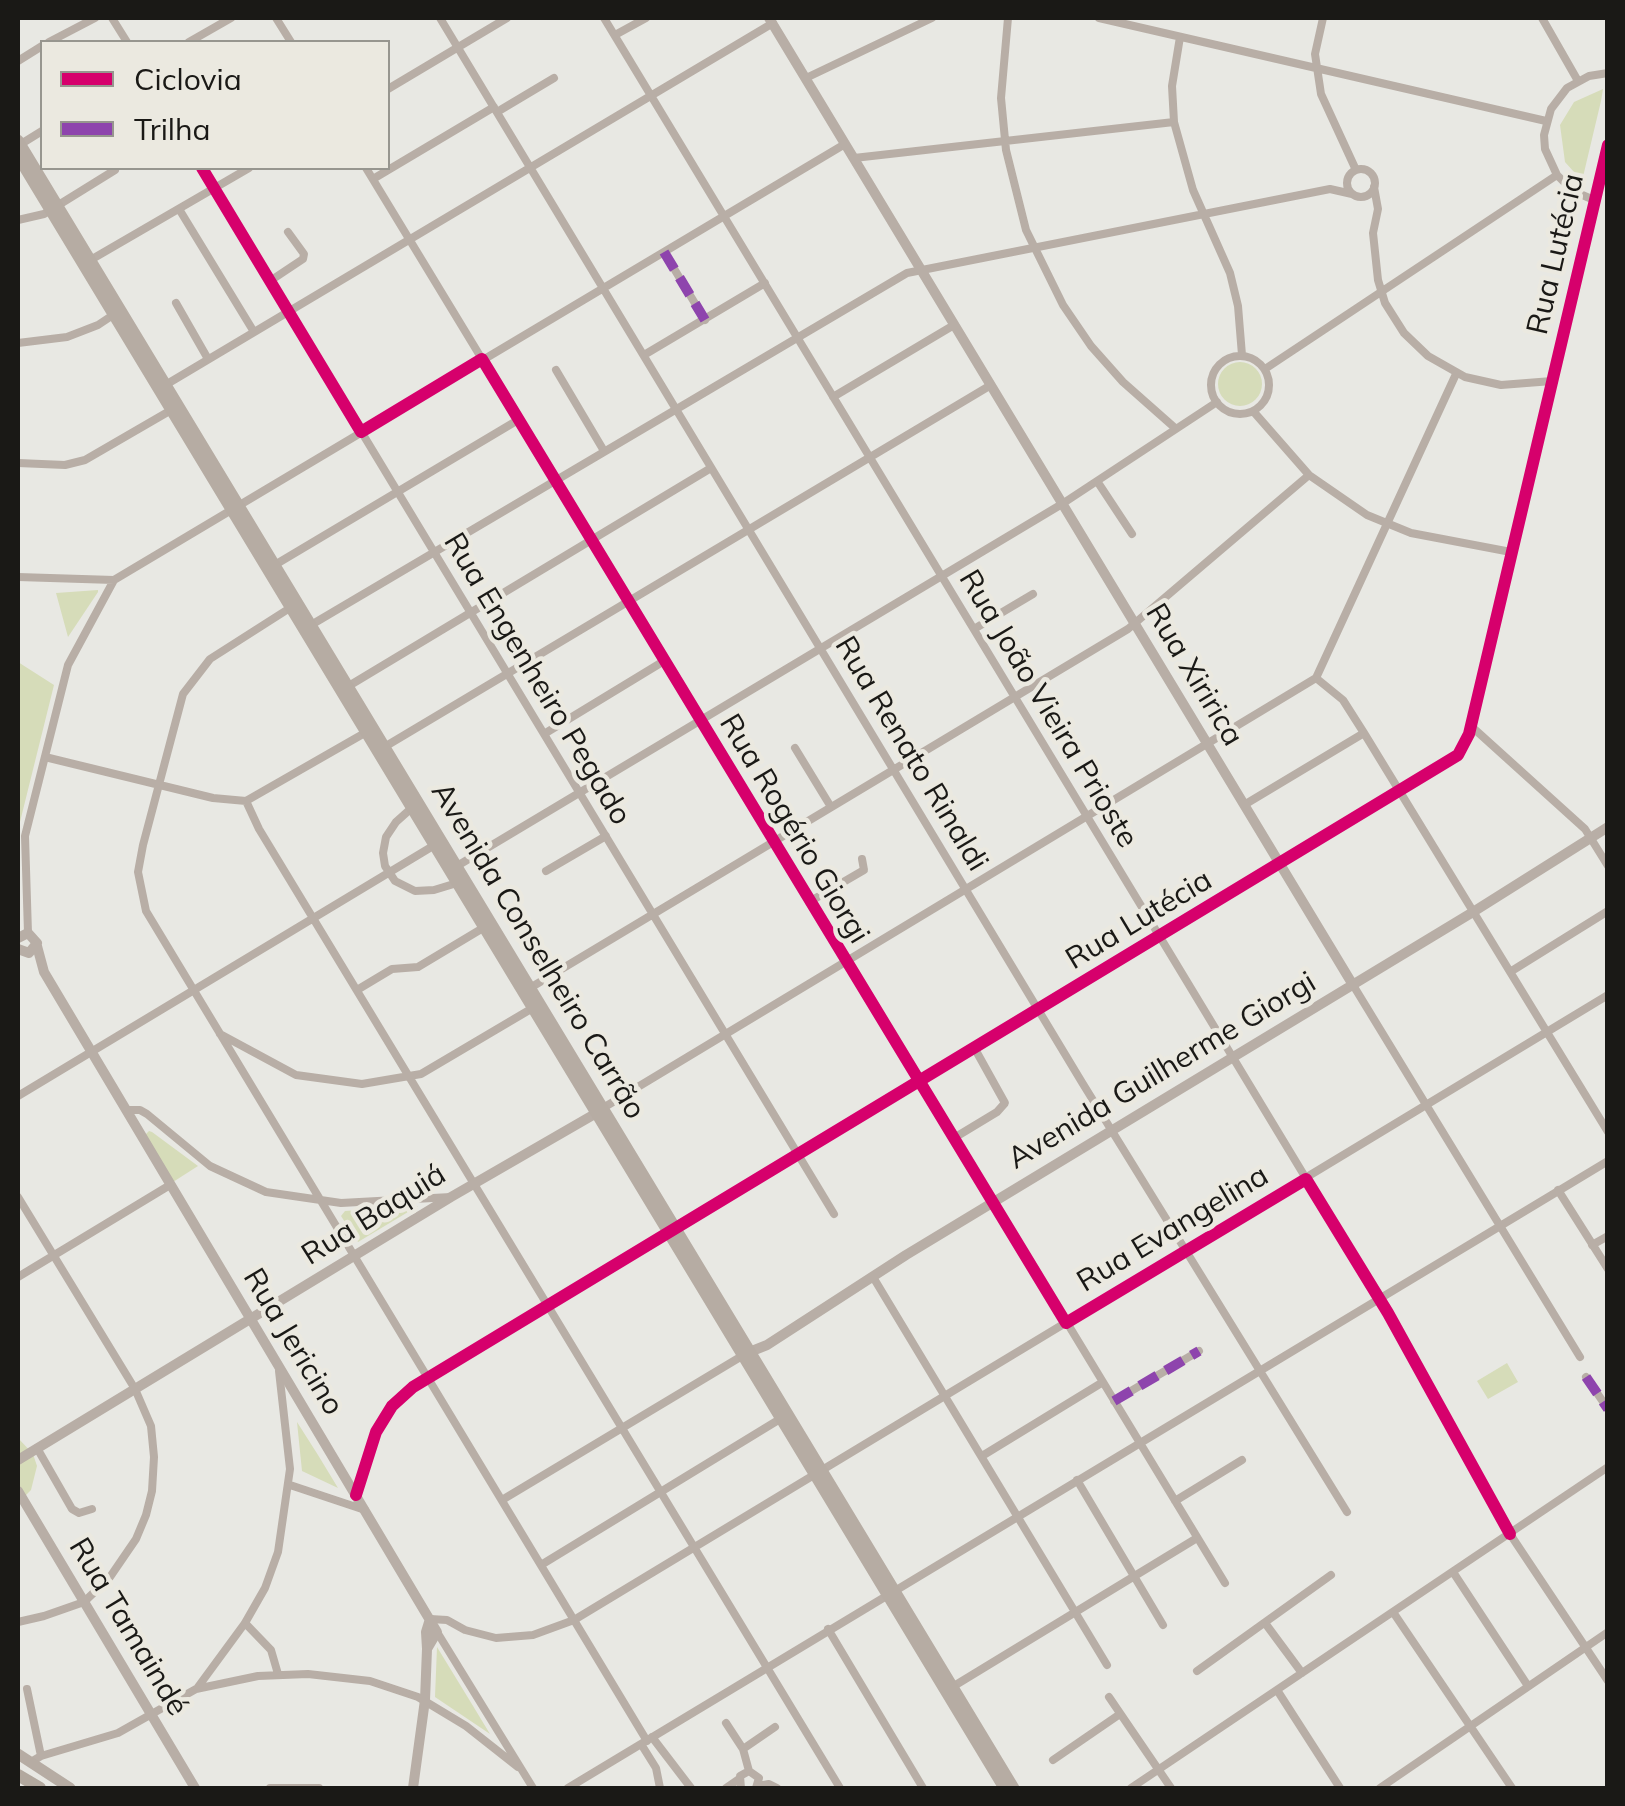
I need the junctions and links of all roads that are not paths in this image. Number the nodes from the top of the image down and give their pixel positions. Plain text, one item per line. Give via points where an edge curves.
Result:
1 (95, 18) edge
2 (112, 18) edge
3 (231, 18) edge
4 (276, 18) edge
5 (440, 18) edge
6 (507, 18) edge
7 (604, 18) edge
8 (646, 18) edge
9 (932, 18) edge
10 (1008, 18) edge
11 (1099, 18) edge
12 (1324, 18) edge
13 (1542, 18) edge
14 (771, 20) edge
15 (911, 22) edge
16 (615, 35) junction
17 (1180, 37) junction
18 (53, 40) edge
19 (126, 40) edge
20 (192, 40) edge
21 (290, 40) edge
22 (40, 47) edge
23 (458, 47) junction
24 (18, 61) edge
25 (1316, 66) junction
26 (1608, 74) edge
27 (554, 78) dead end
28 (806, 78) junction
29 (1578, 81) junction
30 (390, 88) edge
31 (651, 96) junction
32 (496, 110) junction
33 (1174, 122) junction
34 (1546, 122) junction
35 (40, 132) edge
36 (1005, 141) junction
37 (845, 144) junction
38 (1608, 145) edge
39 (18, 147) edge
40 (854, 158) junction
41 (530, 167) junction
42 (390, 169) edge
43 (115, 170) edge
44 (203, 170) edge
45 (246, 170) edge
46 (367, 170) edge
47 (389, 170) edge
48 (1353, 172) junction
49 (1557, 175) junction
50 (28, 176) edge
51 (373, 179) junction
52 (1374, 187) junction
53 (214, 188) junction
54 (1330, 190) junction
55 (1354, 195) junction
56 (1594, 200) junction
57 (54, 208) junction
58 (180, 208) junction
59 (724, 216) junction
60 (1206, 216) junction
61 (1375, 218) junction
62 (18, 220) edge
63 (288, 232) dead end
64 (409, 239) junction
65 (1034, 250) junction
66 (664, 252) junction
67 (87, 262) junction
68 (921, 270) junction
69 (270, 281) junction
70 (765, 284) junction
71 (603, 288) junction
72 (1380, 292) junction
73 (176, 303) dead end
74 (288, 311) junction
75 (117, 312) junction
76 (704, 320) junction
77 (954, 325) junction
78 (254, 332) junction
79 (796, 336) junction
80 (18, 343) edge
81 (644, 356) junction
82 (1242, 356) junction
83 (208, 359) junction
84 (482, 360) junction
85 (1265, 369) junction
86 (556, 370) dead end
87 (1456, 374) junction
88 (1552, 382) junction
89 (990, 385) junction
90 (162, 386) junction
91 (833, 396) junction
92 (1217, 402) junction
93 (175, 408) junction
94 (676, 408) junction
95 (1253, 411) junction
96 (518, 420) junction
97 (1175, 428) junction
98 (362, 432) junction
99 (604, 451) junction
100 (870, 457) junction
101 (18, 463) edge
102 (711, 468) junction
103 (1309, 475) junction
104 (554, 480) junction
105 (1097, 481) junction
106 (398, 492) junction
107 (1062, 504) junction
108 (235, 508) junction
109 (1388, 525) junction
110 (748, 528) junction
111 (1132, 534) dead end
112 (591, 540) junction
113 (434, 552) junction
114 (1511, 552) junction
115 (271, 566) junction
116 (18, 577) edge
117 (942, 577) junction
118 (114, 580) junction
119 (1033, 594) dead end
120 (628, 600) junction
121 (294, 606) junction
122 (470, 613) junction
123 (1135, 624) junction
124 (308, 628) junction
125 (974, 629) junction
126 (821, 649) junction
127 (664, 661) junction
128 (507, 672) junction
129 (1316, 678) junction
130 (344, 689) junction
131 (1014, 697) junction
132 (700, 722) junction
133 (1471, 726) junction
134 (369, 730) junction
135 (1364, 733) junction
136 (544, 734) junction
137 (1207, 745) junction
138 (795, 748) dead end
139 (381, 749) junction
140 (46, 757) junction
141 (894, 770) junction
142 (158, 783) junction
143 (1400, 791) junction
144 (580, 793) junction
145 (246, 801) junction
146 (415, 805) junction
147 (1244, 805) junction
148 (831, 806) junction
149 (1088, 817) junction
150 (1608, 828) edge
151 (606, 836) junction
152 (1591, 838) junction
153 (772, 841) junction
154 (438, 844) junction
155 (862, 858) dead end
156 (1280, 864) junction
157 (1608, 866) edge
158 (453, 869) junction
159 (546, 871) dead end
160 (390, 872) junction
161 (461, 881) junction
162 (966, 890) junction
163 (809, 902) junction
164 (1608, 911) edge
165 (1473, 912) junction
166 (653, 914) junction
167 (314, 918) junction
168 (483, 928) junction
169 (23, 935) edge
170 (1159, 937) junction
171 (37, 946) junction
172 (22, 951) edge
173 (846, 963) junction
174 (44, 972) junction
175 (1510, 972) junction
176 (1352, 985) junction
177 (357, 990) junction
178 (526, 990) junction
179 (193, 991) junction
180 (1607, 996) edge
181 (531, 1009) junction
182 (1040, 1010) junction
183 (216, 1032) junction
184 (1547, 1033) junction
185 (726, 1035) junction
186 (975, 1049) junction
187 (91, 1051) junction
188 (1232, 1058) junction
189 (409, 1077) junction
190 (920, 1082) junction
191 (18, 1096) edge
192 (1426, 1106) junction
193 (126, 1110) junction
194 (599, 1111) junction
195 (160, 1126) junction
196 (136, 1127) junction
197 (1112, 1131) junction
198 (1608, 1132) edge
199 (954, 1138) junction
200 (798, 1155) junction
201 (1608, 1161) edge
202 (1306, 1179) junction
203 (474, 1184) junction
204 (170, 1185) junction
205 (1558, 1190) junction
206 (18, 1197) edge
207 (451, 1197) junction
208 (319, 1201) junction
209 (993, 1203) junction
210 (834, 1214) dead end
211 (1500, 1225) junction
212 (672, 1230) junction
213 (1608, 1236) edge
214 (1592, 1245) junction
215 (1186, 1252) junction
216 (54, 1256) junction
217 (355, 1258) junction
218 (1608, 1269) edge
219 (874, 1277) junction
220 (18, 1278) edge
221 (1379, 1299) junction
222 (548, 1305) junction
223 (250, 1320) junction
224 (1066, 1323) junction
225 (1198, 1351) dead end
226 (746, 1354) junction
227 (1580, 1356) dead end
228 (278, 1366) junction
229 (1258, 1372) junction
230 (1586, 1377) dead end
231 (429, 1380) junction
232 (1102, 1382) junction
233 (136, 1389) junction
234 (944, 1397) junction
235 (1114, 1401) junction
236 (1608, 1409) edge
237 (780, 1419) junction
238 (621, 1428) junction
239 (1139, 1442) junction
240 (37, 1448) junction
241 (982, 1456) junction
242 (18, 1460) edge
243 (1242, 1460) dead end
244 (1608, 1467) edge
245 (818, 1472) junction
246 (1077, 1480) junction
247 (290, 1485) junction
248 (660, 1491) junction
249 (18, 1492) edge
250 (356, 1495) junction
251 (502, 1500) junction
252 (1175, 1502) junction
253 (92, 1509) dead end
254 (365, 1510) junction
255 (1347, 1512) dead end
256 (1018, 1517) junction
257 (1510, 1534) junction
258 (1197, 1538) junction
259 (695, 1548) junction
260 (541, 1565) junction
261 (1453, 1572) junction
262 (1134, 1574) junction
263 (1331, 1576) dead end
264 (1225, 1583) dead end
265 (890, 1593) junction
266 (84, 1602) junction
267 (1074, 1612) junction
268 (1393, 1612) junction
269 (430, 1619) junction
270 (574, 1620) junction
271 (18, 1622) edge
272 (245, 1623) junction
273 (1265, 1623) junction
274 (1163, 1625) dead end
275 (828, 1630) junction
276 (437, 1632) junction
277 (1608, 1632) edge
278 (1585, 1648) junction
279 (427, 1650) junction
280 (1107, 1665) dead end
281 (767, 1668) junction
282 (1196, 1671) dead end
283 (1302, 1673) junction
284 (278, 1674) junction
285 (1608, 1682) edge
286 (1528, 1686) junction
287 (27, 1689) dead end
288 (196, 1689) junction
289 (948, 1690) junction
290 (1276, 1690) junction
291 (1108, 1697) dead end
292 (425, 1700) junction
293 (1120, 1714) junction
294 (150, 1716) junction
295 (726, 1723) dead end
296 (776, 1727) dead end
297 (1470, 1727) junction
298 (647, 1741) junction
299 (743, 1749) junction
300 (18, 1754) edge
301 (36, 1759) junction
302 (1053, 1760) dead end
303 (518, 1767) junction
304 (1159, 1770) junction
305 (749, 1771) junction
306 (18, 1775) edge
307 (740, 1784) edge
308 (758, 1787) edge
309 (40, 1788) edge
310 (70, 1788) edge
311 (195, 1788) edge
312 (270, 1788) edge
313 (319, 1788) edge
314 (414, 1788) edge
315 (533, 1788) edge
316 (568, 1788) edge
317 (660, 1788) edge
318 (690, 1788) edge
319 (726, 1788) edge
320 (777, 1788) edge
321 (840, 1788) edge
322 (923, 1788) edge
323 (1004, 1788) edge
324 (1014, 1788) edge
325 (1132, 1788) edge
326 (1171, 1788) edge
327 (1340, 1788) edge
328 (1380, 1788) edge
329 (1512, 1788) edge

1 - 18 street
2 - 19 street
3 - 20 street
4 - 21 street
5 - 23 street, Rua Renato Rinaldi
6 - 23 street
7 - 16 street, Rua João Vieira Prioste
8 - 16 street
9 - 15 street
10 - 36 street
11 - 17 street
12 - 25 street
13 - 29 street
14 - 28 street, Rua Xiririca
14 - 31 street
15 - 28 street
16 - 31 street, Rua João Vieira Prioste
17 - 25 street
17 - 33 street
22 - 24 street
23 - 30 street
23 - 32 street, Rua Renato Rinaldi
25 - 34 street
25 - 48 street
26 - 29 street
27 - 32 street
28 - 37 street, Rua Xiririca
29 - 34 street via 1558,98
31 - 41 street
31 - 59 street, Rua João Vieira Prioste
32 - 41 street, Rua Renato Rinaldi
32 - 42 street
33 - 36 street
33 - 60 street
34 - 49 street via 1546,150
35 - 39 street
36 - 40 street
36 - 65 street
37 - 40 street, Rua Xiririca
37 - 59 street
38 - 56 street, Rua Lutécia
39 - 50 main road, Avenida Conselheiro Carrão
40 - 68 street, Rua Xiririca
41 - 64 street
41 - 71 street, Rua Renato Rinaldi
43 - 57 street
44 - 53 street, Rua Engenheiro Pegado
45 - 53 street
46 - 51 street, Rua Rogério Giorgi
47 - 51 street
48 - 52 street via 1370,173
48 - 54 street
48 - 55 street via 1347,184
49 - 56 street
49 - 72 street
50 - 57 main road, Avenida Conselheiro Carrão
51 - 64 street, Rua Rogério Giorgi
52 - 55 street via 1367,196
52 - 61 street
53 - 58 street
53 - 69 street, Rua Engenheiro Pegado
54 - 55 street
54 - 60 street
55 - 61 street
56 - 88 street, Rua Lutécia
57 - 62 street
57 - 67 main road, Avenida Conselheiro Carrão
58 - 67 street
58 - 78 street
59 - 66 street
59 - 70 street, Rua João Vieira Prioste
60 - 65 street
60 - 82 street via 1234,288
61 - 72 street
63 - 69 street via 303,260
64 - 74 street
64 - 84 street, Rua Rogério Giorgi
65 - 68 street
65 - 97 street via 1091,346
66 - 71 street
66 - 76 street
67 - 75 main road, Avenida Conselheiro Carrão
68 - 77 street, Rua Xiririca
68 - 79 street
69 - 74 street, Rua Engenheiro Pegado
70 - 76 street
70 - 79 street, Rua João Vieira Prioste
71 - 81 street, Rua Renato Rinaldi
71 - 84 street
72 - 85 street
72 - 87 street via 1404,334
73 - 83 street
74 - 78 street
74 - 98 street, Rua Engenheiro Pegado
75 - 80 street via 67,337
75 - 90 main road, Avenida Conselheiro Carrão
76 - 81 street
77 - 89 street, Rua Xiririca
77 - 91 street
78 - 83 street
79 - 91 street, Rua João Vieira Prioste
79 - 94 street
81 - 94 street, Rua Renato Rinaldi
82 - 85 street
82 - 92 street via 1223,362 1214,374
83 - 90 street
84 - 96 street, Rua Rogério Giorgi
84 - 98 street
85 - 95 street via 1266,399
86 - 99 street
87 - 88 street via 1501,385
87 - 109 street
88 - 114 street, Rua Lutécia
89 - 100 street
89 - 107 street, Rua Xiririca
90 - 93 main road, Avenida Conselheiro Carrão
91 - 100 street, Rua João Vieira Prioste
92 - 95 street via 1234,413
92 - 97 street
93 - 101 street via 85,460
93 - 108 main road, Avenida Conselheiro Carrão
94 - 99 street
94 - 102 street, Rua Renato Rinaldi
95 - 103 street
96 - 104 street, Rua Rogério Giorgi
96 - 106 street
97 - 105 street
98 - 106 street, Rua Engenheiro Pegado
98 - 108 street
99 - 104 street
100 - 110 street
100 - 117 street, Rua João Vieira Prioste
102 - 110 street, Rua Renato Rinaldi
102 - 112 street
103 - 109 street
103 - 123 street
104 - 112 street, Rua Rogério Giorgi
104 - 113 street
105 - 107 street
105 - 111 street
106 - 113 street, Rua Engenheiro Pegado
106 - 115 street
107 - 117 street
107 - 123 street, Rua Xiririca
108 - 115 main road, Avenida Conselheiro Carrão
108 - 118 street
109 - 114 street
109 - 129 street
110 - 120 street
110 - 126 street, Rua Renato Rinaldi
112 - 120 street, Rua Rogério Giorgi
112 - 122 street
113 - 122 street, Rua Engenheiro Pegado
113 - 124 street
114 - 133 street, Rua Lutécia
115 - 121 main road, Avenida Conselheiro Carrão
116 - 118 street
117 - 125 street, Rua João Vieira Prioste
117 - 126 street
118 - 140 street via 68,665
119 - 125 street
120 - 127 street, Rua Rogério Giorgi
120 - 128 street
121 - 124 main road, Avenida Conselheiro Carrão
121 - 142 street via 224,649 190,682
122 - 128 street, Rua Engenheiro Pegado
122 - 130 street
123 - 131 street
123 - 137 street, Rua Xiririca
124 - 130 main road, Avenida Conselheiro Carrão
125 - 131 street, Rua João Vieira Prioste
126 - 132 street
126 - 141 street, Rua Renato Rinaldi
127 - 132 street, Rua Rogério Giorgi
127 - 136 street
128 - 136 street, Rua Engenheiro Pegado
128 - 139 street
129 - 135 street via 1342,700
129 - 137 street
130 - 134 main road, Avenida Conselheiro Carrão
131 - 141 street
131 - 149 street, Rua João Vieira Prioste
132 - 144 street
132 - 153 street, Rua Rogério Giorgi
133 - 143 street, Rua Lutécia via 1458,755
133 - 152 street
134 - 139 main road, Avenida Conselheiro Carrão
134 - 145 street
135 - 143 street
135 - 147 street
136 - 144 street, Rua Engenheiro Pegado
137 - 147 street, Rua Xiririca
137 - 149 street
138 - 148 street
139 - 146 main road, Avenida Conselheiro Carrão
140 - 142 street
140 - 169 street via 25,836
141 - 148 street
141 - 162 street, Rua Renato Rinaldi
142 - 145 street
142 - 179 street via 138,872 141,892 155,930
143 - 156 street, Rua Lutécia
143 - 165 street
144 - 151 street, Rua Engenheiro Pegado
144 - 158 street
145 - 167 street
146 - 154 main road, Avenida Conselheiro Carrão
146 - 160 street via 384,844
147 - 156 street, Rua Xiririca
148 - 153 street
149 - 162 street
149 - 170 street, Rua João Vieira Prioste
150 - 152 street, Avenida Guilherme Giorgi
151 - 159 street
151 - 166 street, Rua Engenheiro Pegado
152 - 157 street
152 - 165 street, Avenida Guilherme Giorgi
153 - 163 street, Rua Rogério Giorgi
153 - 166 street
154 - 158 main road, Avenida Conselheiro Carrão
154 - 160 street
155 - 163 street via 864,870
156 - 170 street, Rua Lutécia
156 - 176 street, Rua Xiririca
158 - 161 main road, Avenida Conselheiro Carrão
160 - 161 street via 415,891
160 - 167 street
161 - 168 main road, Avenida Conselheiro Carrão
161 - 178 main road, Avenida Conselheiro Carrão
162 - 173 street
162 - 182 street, Rua Renato Rinaldi
163 - 173 street, Rua Rogério Giorgi
164 - 175 street
165 - 175 street
165 - 176 street, Avenida Guilherme Giorgi
166 - 178 street
166 - 185 street, Rua Engenheiro Pegado
167 - 177 street
167 - 179 street
168 - 177 street via 418,966 392,969
168 - 178 main road, Avenida Conselheiro Carrão
169 - 171 street, Rua Jericino via 34,936
170 - 182 street, Rua Lutécia
170 - 188 street, Rua João Vieira Prioste
171 - 172 street
171 - 174 street, Rua Jericino
172 - 174 street, Rua Jericino
173 - 185 street
173 - 190 street, Rua Rogério Giorgi
174 - 187 street, Rua Jericino
175 - 184 street
176 - 188 street, Avenida Guilherme Giorgi
176 - 192 street, Rua Xiririca
177 - 189 street
178 - 181 main road, Avenida Conselheiro Carrão
178 - 194 main road, Avenida Conselheiro Carrão
179 - 183 street
179 - 187 street
180 - 184 street, Rua Evangelina
181 - 189 street
181 - 194 main road, Avenida Conselheiro Carrão
182 - 186 street, Rua Lutécia
182 - 197 street, Rua Renato Rinaldi
183 - 189 street via 306,1077 362,1084
183 - 208 street
184 - 192 street, Rua Evangelina
184 - 198 street
185 - 194 street
185 - 200 street, Rua Engenheiro Pegado
186 - 190 street, Rua Lutécia
186 - 199 street via 1005,1103
187 - 191 street
187 - 193 street, Rua Jericino
188 - 197 street, Avenida Guilherme Giorgi
188 - 202 street, Rua João Vieira Prioste
189 - 203 street
190 - 199 street, Rua Rogério Giorgi
190 - 200 street, Rua Lutécia
192 - 202 street, Rua Evangelina
192 - 211 street, Rua Xiririca
193 - 195 street via 140,1110
193 - 196 street, Rua Jericino
194 - 203 street, Rua Baquiá
194 - 212 main road, Avenida Conselheiro Carrão
195 - 196 street
195 - 208 street via 244,1184
196 - 204 street, Rua Jericino
197 - 209 street, Avenida Guilherme Giorgi
197 - 215 street, Rua Renato Rinaldi
199 - 209 street, Rua Rogério Giorgi
200 - 210 street, Rua Engenheiro Pegado
200 - 212 street, Rua Lutécia
201 - 205 street
202 - 215 street, Rua Evangelina
202 - 221 street, Rua João Vieira Prioste
203 - 207 street, Rua Baquiá
203 - 222 street
204 - 216 street
204 - 223 street, Rua Jericino
205 - 211 street
205 - 214 street
206 - 216 street
207 - 208 street
207 - 217 street, Rua Baquiá
208 - 217 street
209 - 219 street, Avenida Guilherme Giorgi
209 - 224 street, Rua Rogério Giorgi
211 - 221 street
211 - 227 street, Rua Xiririca
212 - 222 street, Rua Lutécia
212 - 226 main road, Avenida Conselheiro Carrão
213 - 214 street
214 - 218 street
215 - 224 street, Rua Evangelina
215 - 229 street, Rua Renato Rinaldi
216 - 220 street
216 - 233 street
217 - 223 street, Rua Baquiá
217 - 231 street
219 - 226 street, Avenida Guilherme Giorgi
219 - 234 street
221 - 229 street
221 - 257 street, Rua João Vieira Prioste
222 - 231 street, Rua Lutécia
222 - 238 street
223 - 228 street, Rua Jericino
223 - 233 street, Rua Baquiá
224 - 232 street, Rua Rogério Giorgi
224 - 234 street, Rua Evangelina
225 - 235 street
226 - 237 main road, Avenida Conselheiro Carrão
226 - 238 street
226 - 245 main road, Avenida Conselheiro Carrão
228 - 247 street
228 - 250 street, Rua Jericino
229 - 239 street
229 - 255 street, Rua Renato Rinaldi
230 - 236 street
231 - 250 street, Rua Lutécia via 401,1397 384,1418
231 - 251 street
232 - 235 street, Rua Rogério Giorgi
232 - 241 street
233 - 240 street, Rua Baquiá
233 - 266 street via 153,1442 149,1506 122,1561
234 - 241 street
234 - 245 street, Rua Evangelina
235 - 239 street, Rua Rogério Giorgi
237 - 245 main road, Avenida Conselheiro Carrão
237 - 248 street
238 - 248 street
238 - 251 street
239 - 246 street
239 - 252 street, Rua Rogério Giorgi
240 - 242 street, Rua Baquiá
240 - 253 street via 72,1509
241 - 256 street
243 - 252 street
244 - 257 street
245 - 259 street, Rua Evangelina
245 - 265 main road, Avenida Conselheiro Carrão
246 - 256 street
246 - 262 street
247 - 254 street
247 - 272 street via 278,1552
248 - 259 street
248 - 260 street
249 - 266 street, Rua Tamaindé
250 - 254 street, Rua Jericino
251 - 260 street
252 - 258 street, Rua Rogério Giorgi
254 - 269 street, Rua Jericino
256 - 265 street
256 - 267 street
257 - 261 street
257 - 278 street, Rua João Vieira Prioste
258 - 262 street
258 - 264 street, Rua Rogério Giorgi
259 - 270 street, Rua Evangelina
259 - 281 street
260 - 270 street
261 - 268 street
261 - 286 street
262 - 267 street
262 - 274 street
263 - 273 street
265 - 275 street
265 - 289 main road, Avenida Conselheiro Carrão
266 - 271 street
266 - 294 street, Rua Tamaindé
267 - 280 street
267 - 289 street
268 - 283 street
268 - 297 street
269 - 270 street, Rua Evangelina via 496,1638 533,1636
269 - 276 street, Rua Jericino
269 - 279 street
270 - 298 street
272 - 284 street via 264,1641
272 - 288 street
273 - 282 street
273 - 283 street
275 - 281 street
275 - 322 street
276 - 279 street
276 - 303 street, Rua Jericino
277 - 278 street
278 - 285 street, Rua João Vieira Prioste
278 - 286 street
279 - 292 street
281 - 298 street
281 - 321 street
283 - 290 street
284 - 288 street
284 - 292 street via 342,1676
286 - 297 street
287 - 301 street
288 - 294 street
289 - 323 main road, Avenida Conselheiro Carrão
289 - 324 main road, Avenida Conselheiro Carrão
290 - 304 street
290 - 327 street
291 - 293 street
292 - 303 street
292 - 314 street
293 - 302 street
293 - 304 street
294 - 301 street
294 - 311 street, Rua Tamaindé
295 - 299 street
296 - 299 street
297 - 328 street
297 - 329 street
298 - 316 street
298 - 317 street
298 - 318 street
299 - 305 street
300 - 301 main road
301 - 310 main road
303 - 315 street, Rua Jericino
304 - 325 street
304 - 326 street
305 - 307 street
305 - 308 street via 757,1775
306 - 309 highway
307 - 319 street
308 - 320 street
312 - 313 street

